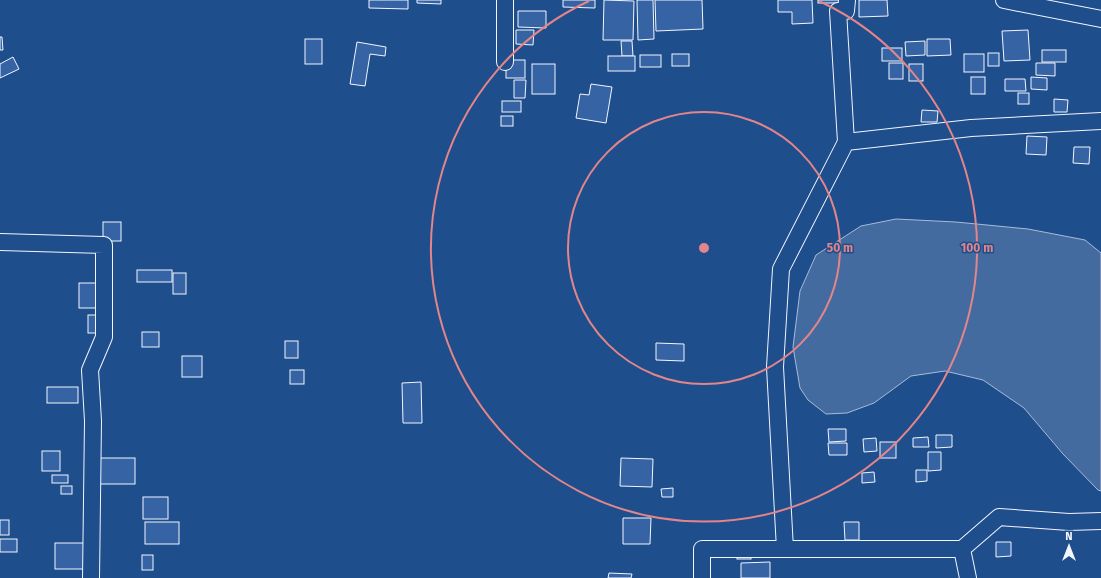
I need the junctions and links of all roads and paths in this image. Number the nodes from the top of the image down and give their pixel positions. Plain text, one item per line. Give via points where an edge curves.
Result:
1 (505, 0) edge
2 (847, 0) edge
3 (1004, 0) edge
4 (1101, 19) edge
5 (505, 62) dead end
6 (1101, 121) edge
7 (846, 142) junction
8 (0, 242) edge
9 (1101, 521) edge
10 (962, 548) junction
11 (785, 549) junction
12 (91, 578) edge
13 (702, 578) edge
14 (968, 578) edge

1 - 5 street
2 - 7 street via 846,12 838,11
3 - 4 street
6 - 7 street via 971,128
7 - 11 street via 781,269 775,367
8 - 12 street via 104,245 104,337 90,370 93,421
9 - 10 street via 1069,522 999,517
10 - 11 street
10 - 14 street
11 - 13 street via 702,548

